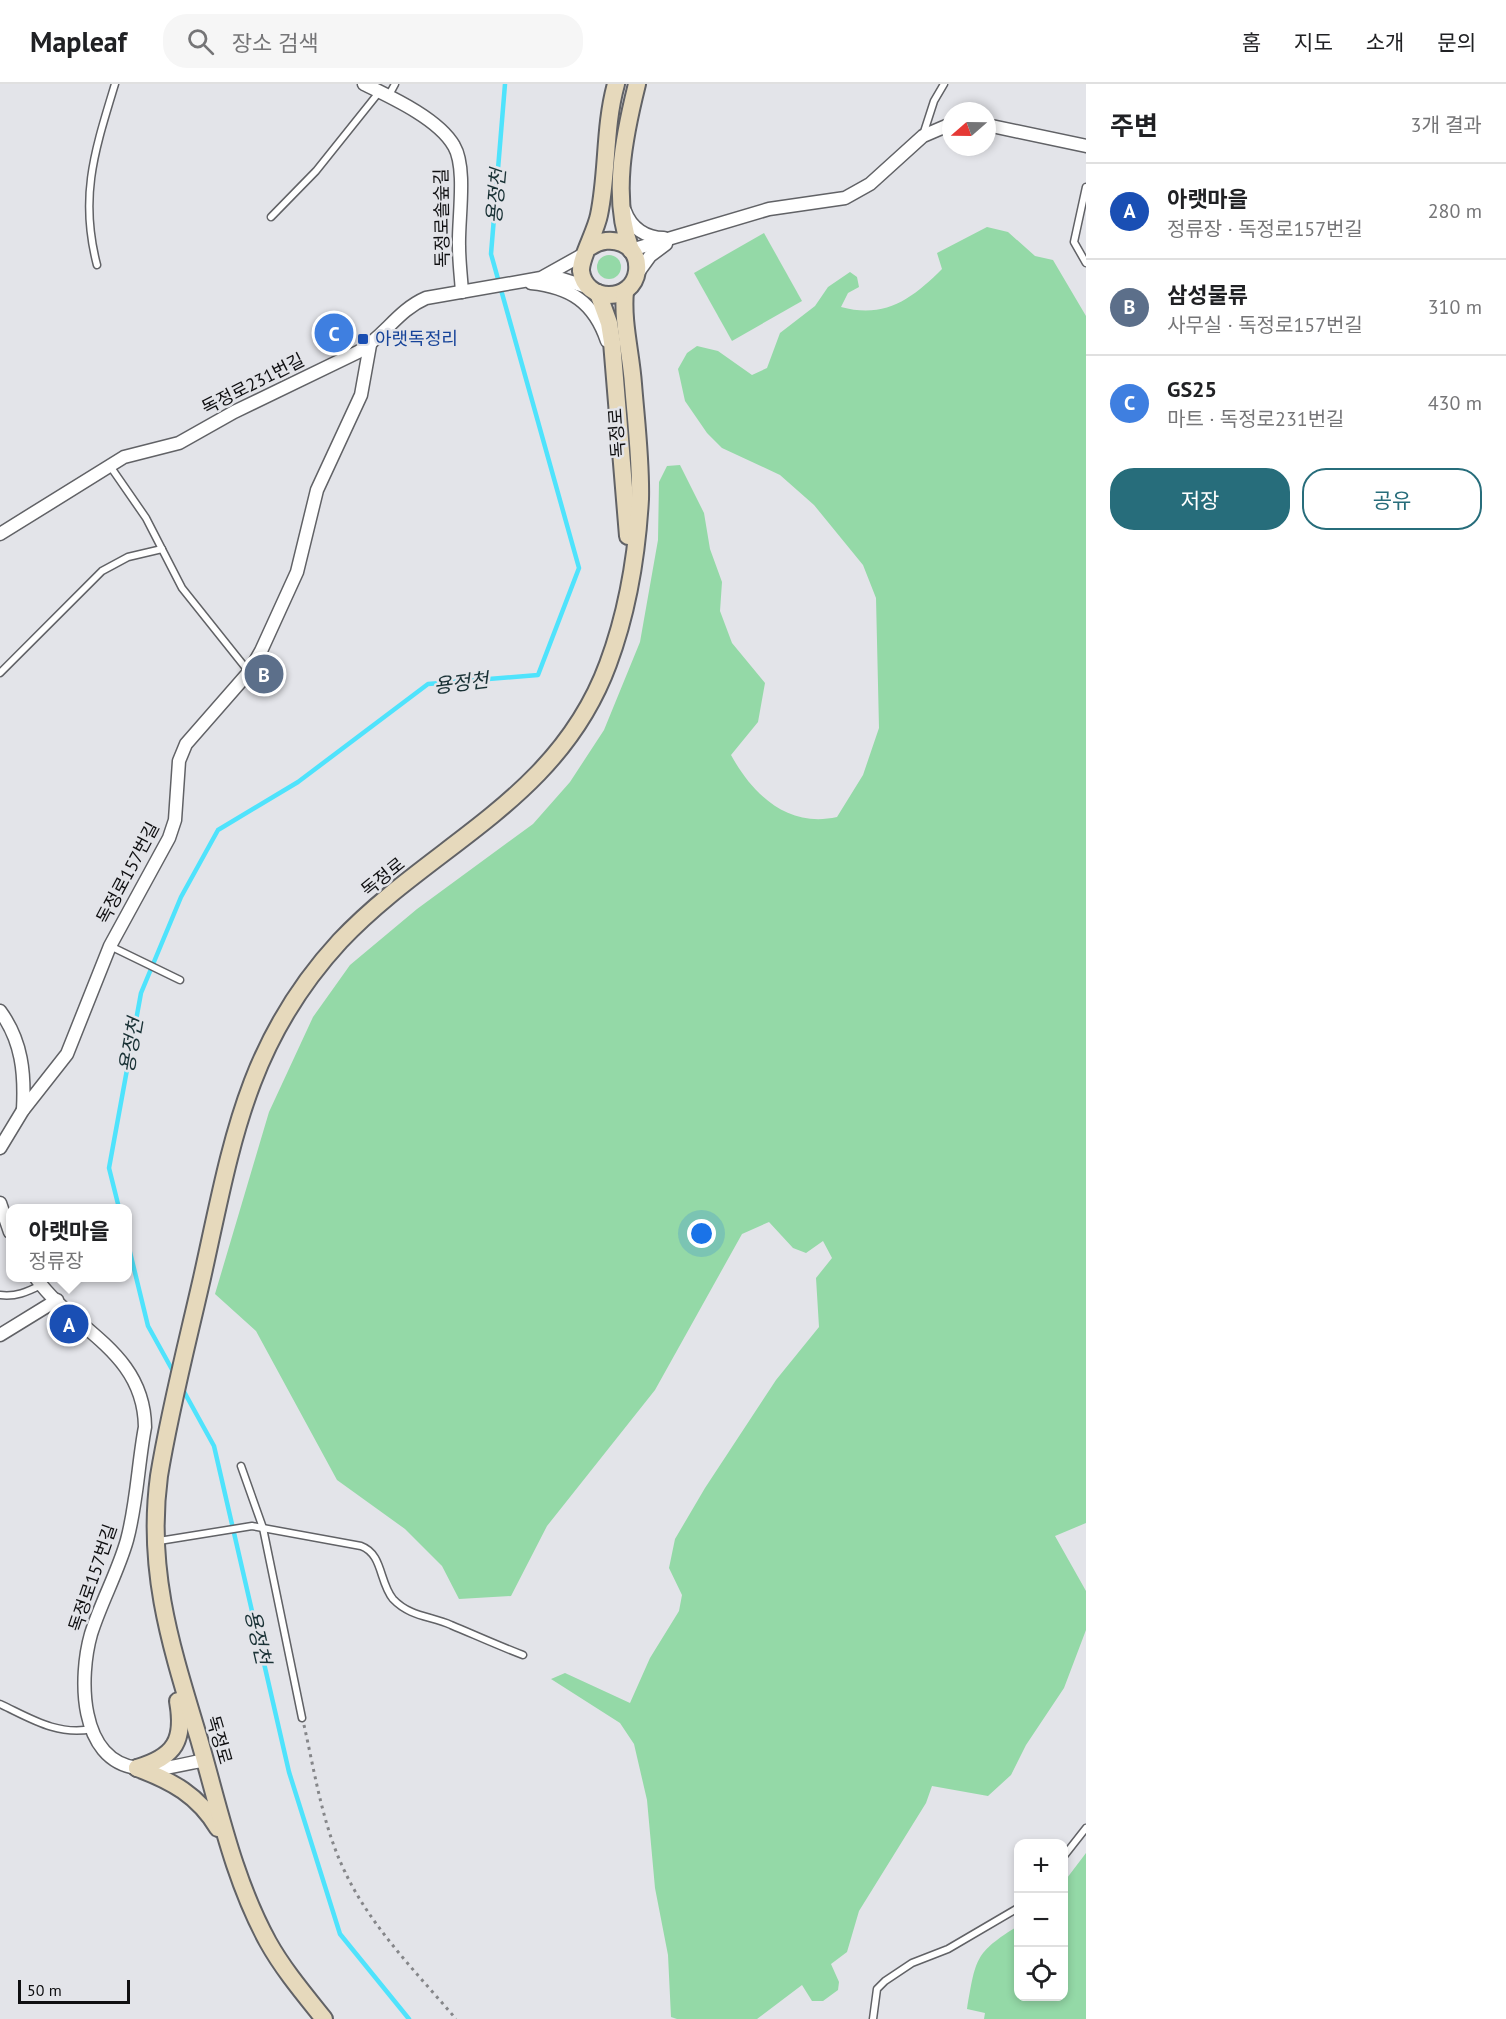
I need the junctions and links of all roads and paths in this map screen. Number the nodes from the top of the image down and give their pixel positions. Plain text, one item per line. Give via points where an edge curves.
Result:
1 (115, 84) edge
2 (364, 84) edge
3 (616, 84) edge
4 (637, 84) edge
5 (944, 84) edge
6 (388, 90) edge
7 (996, 127) edge
8 (942, 128) edge
9 (923, 136) junction
10 (1086, 146) edge
11 (1086, 188) edge
12 (621, 199) junction
13 (271, 217) dead end
14 (678, 237) junction
15 (631, 249) junction
16 (587, 250) junction
17 (1086, 262) edge
18 (97, 265) dead end
19 (636, 276) junction
20 (524, 282) junction
21 (594, 291) junction
22 (625, 291) junction
23 (462, 292) junction
24 (370, 345) junction
25 (615, 368) junction
26 (110, 466) junction
27 (0, 534) edge
28 (162, 549) junction
29 (630, 573) junction
30 (249, 672) junction
31 (0, 673) edge
32 (110, 946) junction
33 (180, 980) dead end
34 (0, 1011) edge
35 (23, 1110) junction
36 (0, 1148) edge
37 (0, 1203) edge
38 (6, 1220) edge
39 (38, 1282) edge
40 (40, 1282) edge
41 (0, 1295) edge
42 (57, 1300) junction
43 (0, 1335) edge
44 (241, 1466) dead end
45 (263, 1528) junction
46 (155, 1542) junction
47 (167, 1632) junction
48 (523, 1656) dead end
49 (0, 1704) edge
50 (302, 1718) joint
51 (92, 1729) junction
52 (205, 1760) junction
53 (137, 1768) junction
54 (1086, 1828) edge
55 (227, 1843) junction
56 (1068, 1851) edge
57 (1014, 1910) edge
58 (324, 2019) edge
59 (456, 2019) edge
60 (873, 2019) edge

1 - 18 lane via 94,154 87,214
2 - 6 street, 독정로솔숲길
3 - 16 street via 601,210
4 - 12 street via 624,145
5 - 9 lane
6 - 13 lane
6 - 23 street, 독정로솔숲길 via 442,133 459,156
7 - 10 street
8 - 9 street
9 - 14 street via 870,183 845,198 769,209
11 - 17 lane via 1074,242
12 - 14 street via 632,224 641,232 660,238
12 - 15 street via 621,219
14 - 15 street
14 - 19 street via 650,256
15 - 16 street via 606,239
15 - 19 street
16 - 20 street via 554,272
16 - 21 street via 581,272
19 - 22 street
20 - 21 street via 562,279
20 - 23 street, 독정로231번길
20 - 25 street via 560,287 584,303 603,331
21 - 22 street via 607,296
21 - 25 street, 독정로 via 609,323
22 - 29 street, 독정로 via 639,466 637,529
23 - 24 street, 독정로231번길 via 414,303
24 - 26 street, 독정로231번길 via 179,443 124,457
24 - 30 street, 독정로157번길 via 361,395 317,490 297,572
25 - 29 street, 독정로
26 - 27 street, 독정로231번길
26 - 28 lane
28 - 30 lane via 182,588
28 - 31 lane via 122,559 102,571
29 - 46 street, 독정로 via 607,667 584,712 548,762 496,814 360,921 300,989 267,1045 237,1124 209,1245 164,1447 155,1501
30 - 32 street, 독정로157번길 via 186,744 179,761 175,820 169,838
32 - 33 lane
32 - 35 street, 독정로157번길 via 67,1054
34 - 35 street via 18,1043
35 - 36 street, 독정로157번길
37 - 38 street
39 - 41 lane via 26,1293
40 - 42 street, 독정로157번길
42 - 43 street
42 - 51 street, 독정로157번길 via 105,1344 133,1378 144,1411 129,1531 86,1654 83,1690
44 - 45 lane
45 - 46 lane via 252,1526
45 - 48 lane via 369,1549 393,1599 416,1615 449,1624
45 - 50 lane
46 - 47 street, 독정로
47 - 52 street, 독정로
47 - 53 street via 181,1733 167,1755
49 - 51 lane via 52,1728 76,1732
50 - 59 path via 333,1841 345,1872 374,1921
51 - 53 street, 독정로157번길 via 111,1756
52 - 53 street, 독정로157번길
52 - 55 street, 독정로
53 - 55 street via 192,1795
54 - 56 lane
55 - 58 street, 독정로 via 268,1943
57 - 60 lane via 885,1981 877,1989

